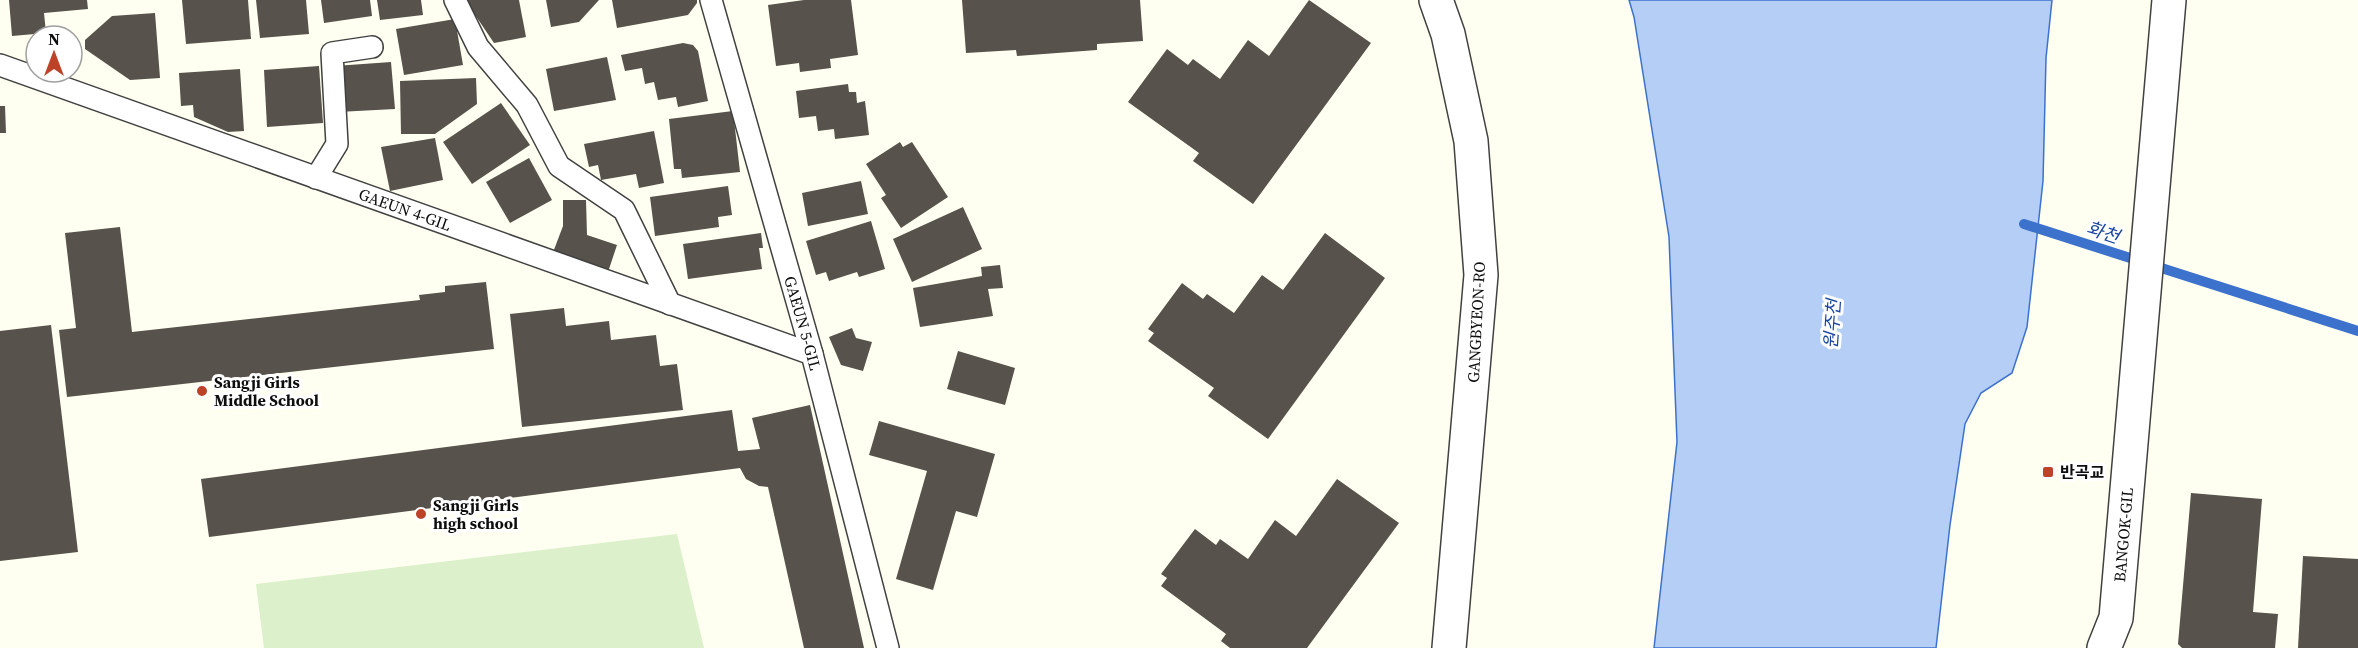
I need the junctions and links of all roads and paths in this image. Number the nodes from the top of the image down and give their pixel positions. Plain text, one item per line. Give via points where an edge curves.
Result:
1 (456, 0) edge
2 (711, 0) edge
3 (1436, 0) edge
4 (2169, 0) edge
5 (372, 47) dead end
6 (0, 65) edge
7 (316, 177) junction
8 (670, 304) junction
9 (812, 354) junction
10 (2121, 633) edge
11 (888, 648) edge
12 (1449, 648) edge
13 (2104, 648) edge

1 - 8 lane via 478,47 527,105 559,166 624,210
2 - 9 lane, GAEUN 5-GIL
3 - 12 street, GANGBYEON-RO via 1448,34 1471,141 1481,275
4 - 10 street, BANGOK-GIL via 2131,451
5 - 7 lane via 332,53 337,144
6 - 7 lane, GAEUN 4-GIL
7 - 8 lane, GAEUN 4-GIL
8 - 9 lane, GAEUN 4-GIL
9 - 11 lane, GAEUN 5-GIL
10 - 13 street, BANGOK-GIL

